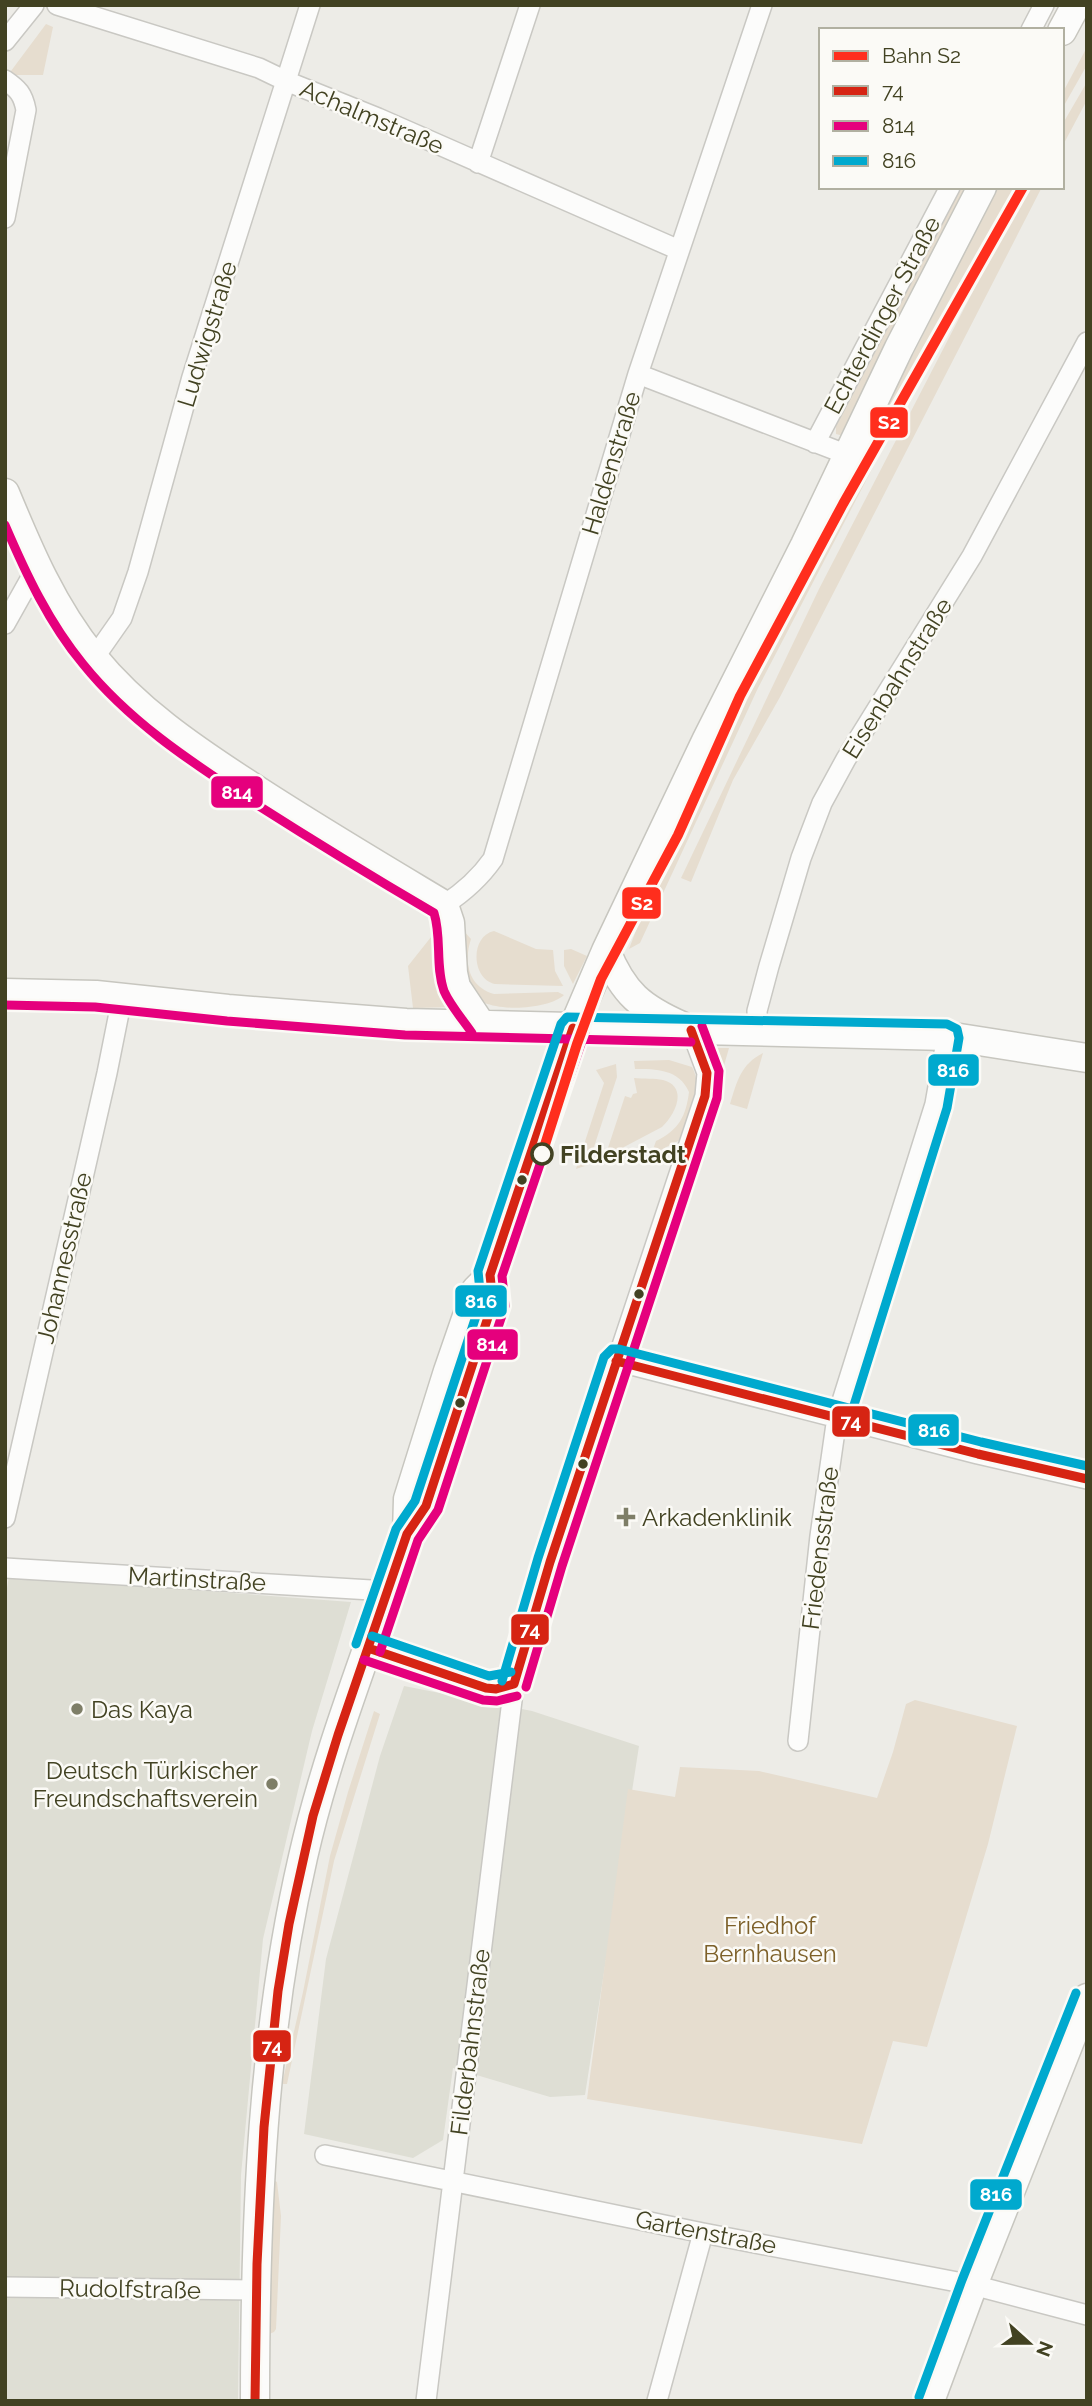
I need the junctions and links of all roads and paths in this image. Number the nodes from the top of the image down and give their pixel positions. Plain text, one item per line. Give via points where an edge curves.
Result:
1 (34, 5) edge
2 (57, 5) edge
3 (310, 5) edge
4 (530, 5) edge
5 (762, 5) edge
6 (1044, 5) edge
7 (1076, 5) edge
8 (1032, 28) edge
9 (1064, 28) edge
10 (5, 41) edge
11 (5, 79) edge
12 (286, 81) junction
13 (478, 163) junction
14 (949, 189) edge
15 (981, 189) edge
16 (5, 218) edge
17 (679, 250) junction
18 (1087, 342) edge
19 (638, 374) junction
20 (815, 443) junction
21 (848, 455) junction
22 (5, 493) edge
23 (37, 567) junction
24 (5, 624) edge
25 (94, 658) junction
26 (444, 905) junction
27 (606, 951) junction
28 (5, 993) edge
29 (122, 998) junction
30 (482, 1026) junction
31 (573, 1028) junction
32 (691, 1030) junction
33 (758, 1033) junction
34 (947, 1036) junction
35 (1087, 1058) edge
36 (616, 1361) junction
37 (836, 1418) junction
38 (1087, 1479) edge
39 (5, 1518) edge
40 (5, 1568) edge
41 (388, 1591) junction
42 (368, 1648) junction
43 (514, 1684) junction
44 (798, 1741) dead end
45 (1087, 1998) edge
46 (324, 2155) dead end
47 (454, 2183) junction
48 (703, 2233) junction
49 (974, 2285) junction
50 (5, 2287) edge
51 (255, 2290) junction
52 (1087, 2315) edge
53 (255, 2401) edge
54 (426, 2401) edge
55 (657, 2401) edge
56 (930, 2401) edge

1 - 10 street
2 - 12 street, Achalmstraße via 259,68
3 - 12 street, Ludwigstraße
4 - 13 street
5 - 17 street, Haldenstraße
6 - 8 street
7 - 9 main road
11 - 16 street via 18,89 26,110
12 - 13 street, Achalmstraße
12 - 25 street, Ludwigstraße via 192,377 135,583 122,618
13 - 17 street, Achalmstraße
14 - 20 street, Echterdinger Straße
15 - 21 main road, Echterdinger Straße
17 - 19 street, Haldenstraße
18 - 33 street, Eisenbahnstraße via 972,556 833,783 801,858 757,1011
19 - 20 street
19 - 26 street, Haldenstraße via 493,859 465,892
20 - 21 street
21 - 27 main road, Echterdinger Straße
22 - 23 main road
23 - 24 street
23 - 25 main road
25 - 26 main road via 134,700 186,743
26 - 30 main road via 456,987
27 - 31 main road, Echterdinger Straße
27 - 32 main road via 623,987 640,1005
28 - 29 main road
29 - 30 main road via 358,1020
29 - 39 street, Johannesstraße
30 - 31 main road
31 - 32 main road
31 - 41 main road, Echterdinger Straße via 491,1275 493,1302 457,1376 434,1450 426,1506 407,1534
32 - 33 main road
32 - 36 street, Filderbahnstraße via 707,1073 705,1096
33 - 34 main road
34 - 35 main road
34 - 37 street, Friedensstraße via 935,1104
36 - 37 street
36 - 43 street, Filderbahnstraße
37 - 38 street
37 - 44 street, Friedensstraße
40 - 41 street, Martinstraße
41 - 42 main road, Echterdinger Straße
42 - 43 street via 485,1688
42 - 51 main road, Echterdinger Straße via 316,1804 276,1995
43 - 47 street, Filderbahnstraße
45 - 49 main road
46 - 47 street, Gartenstraße
47 - 48 street, Gartenstraße
47 - 54 street, Filderbahnstraße
48 - 49 street, Gartenstraße
48 - 55 street
49 - 52 street, Gartenstraße
49 - 56 main road
50 - 51 street, Rudolfstraße
51 - 53 main road, Echterdinger Straße

